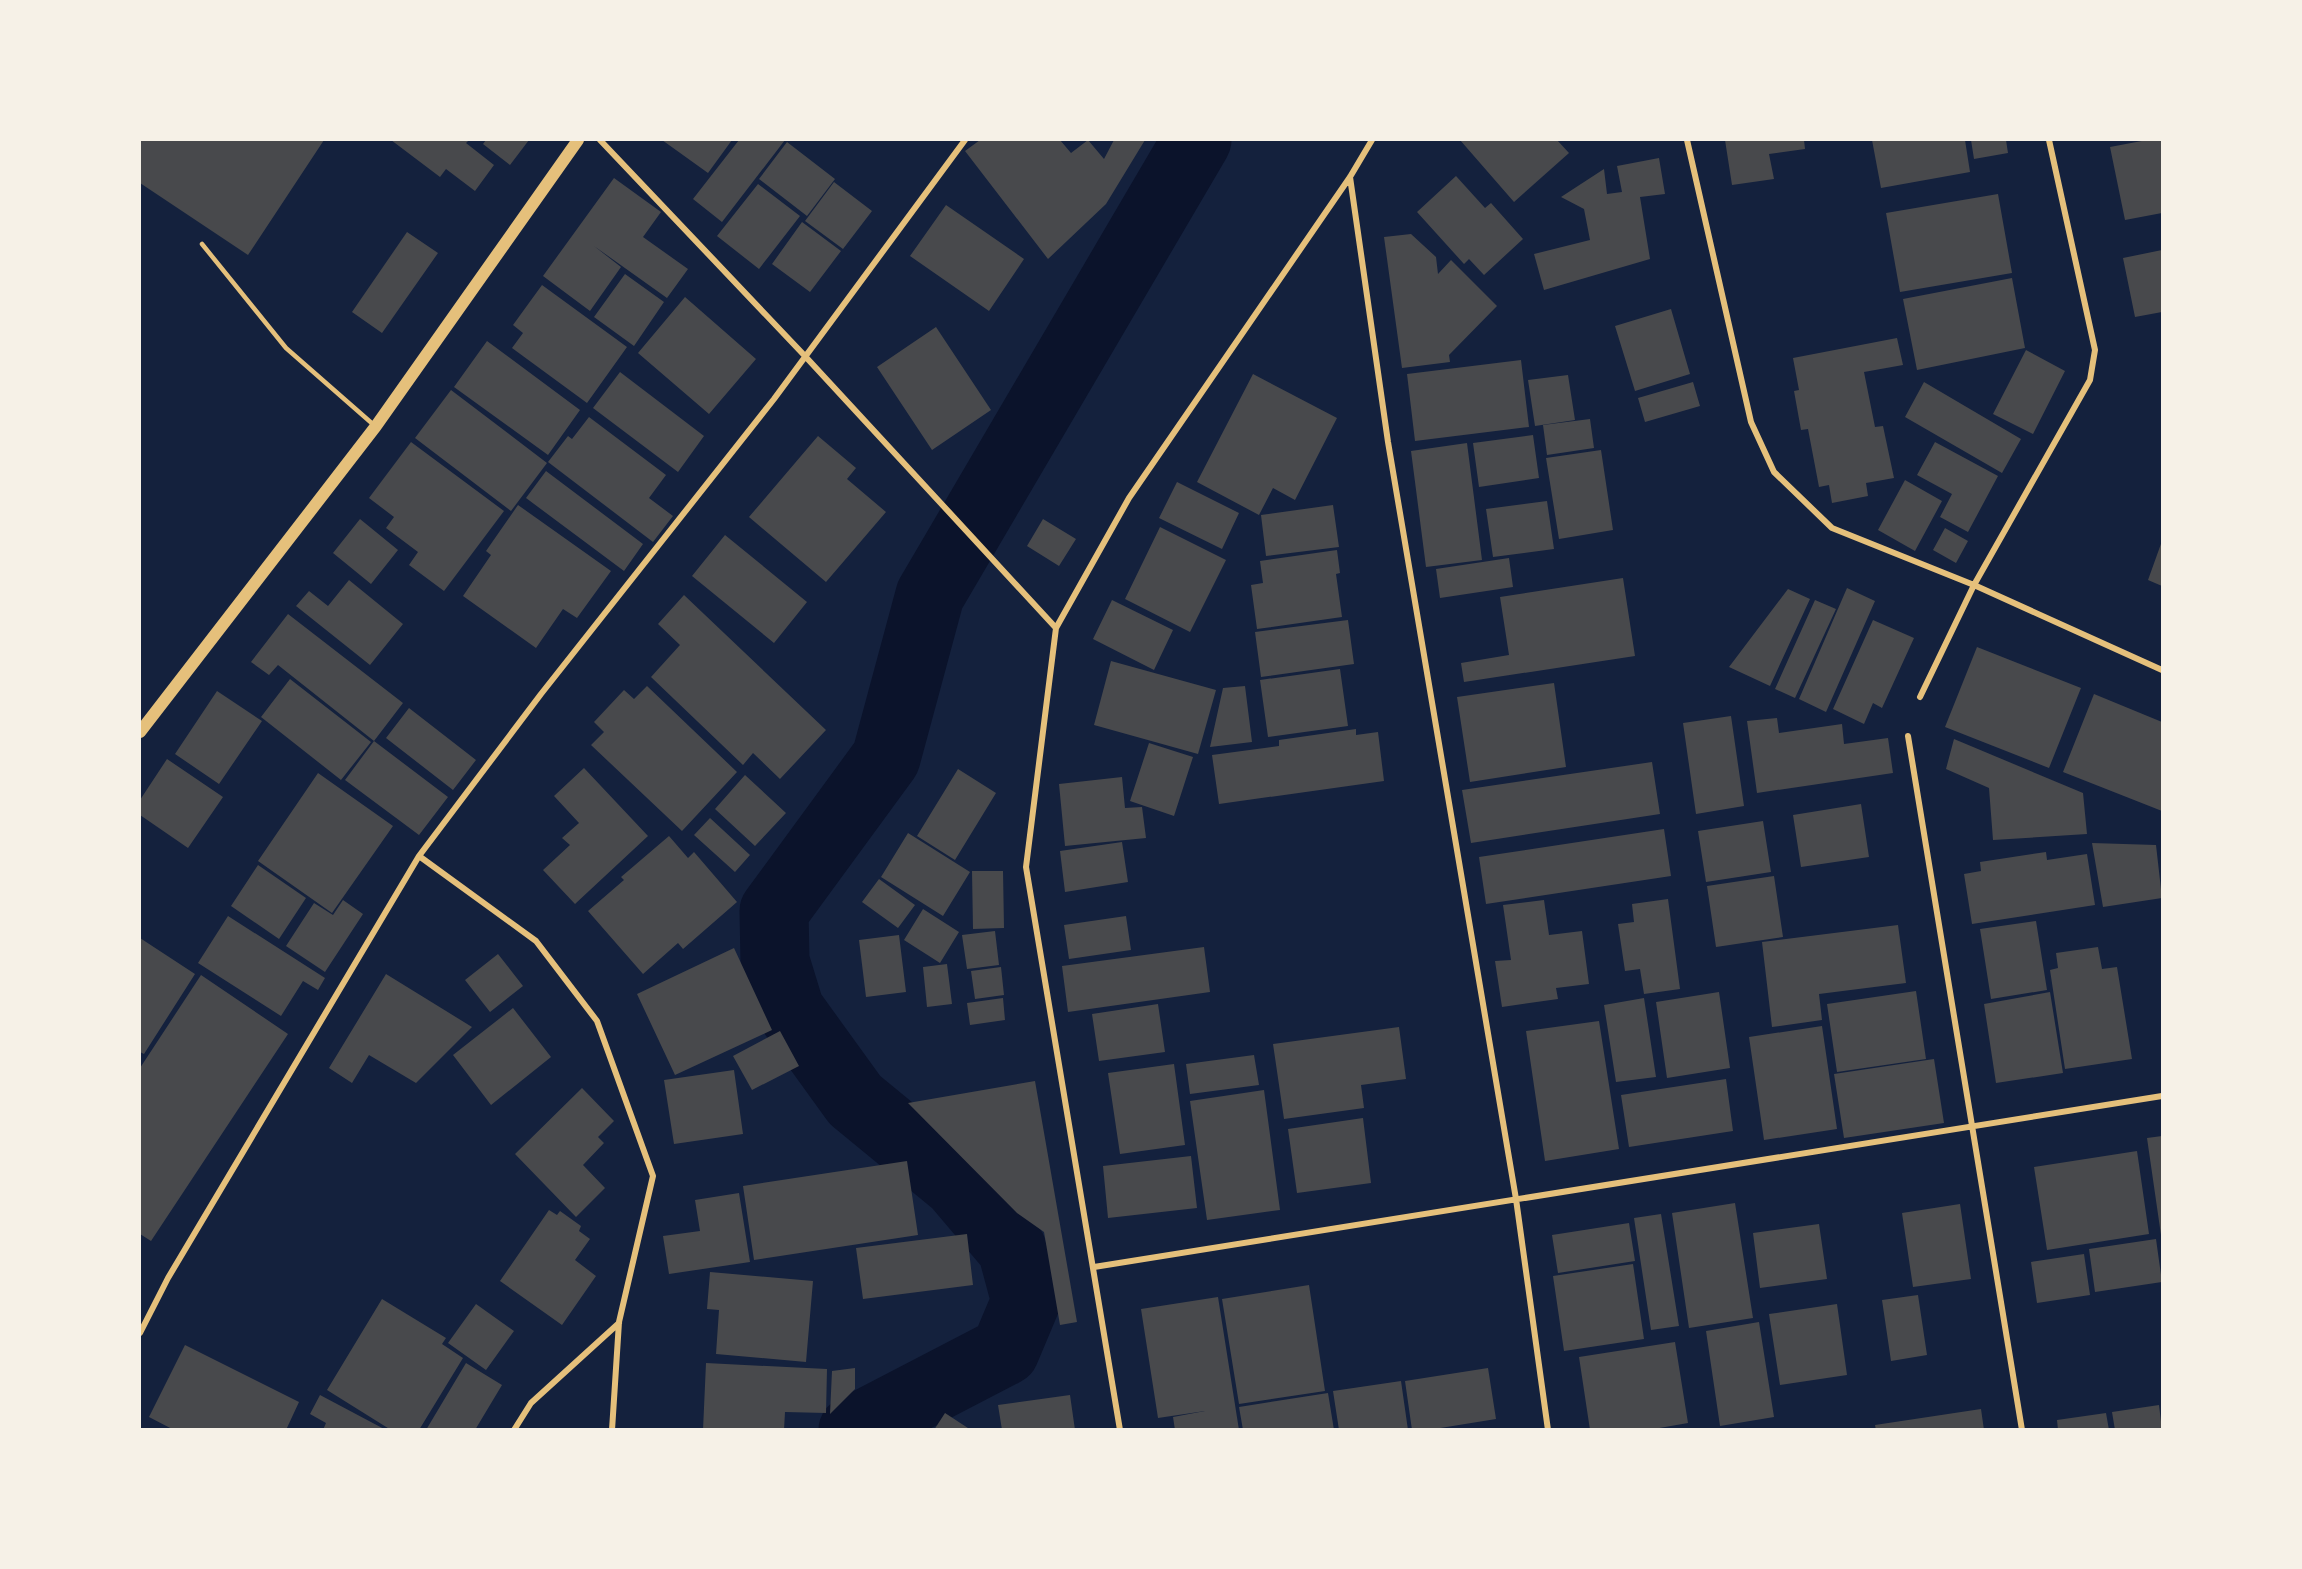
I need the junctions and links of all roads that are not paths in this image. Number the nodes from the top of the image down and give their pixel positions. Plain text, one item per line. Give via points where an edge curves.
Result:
1 (578, 140) edge
2 (600, 140) edge
3 (965, 140) edge
4 (1372, 140) edge
5 (1687, 140) edge
6 (2049, 140) edge
7 (1350, 177) junction
8 (202, 244) dead end
9 (804, 355) junction
10 (376, 426) junction
11 (1974, 585) junction
12 (1056, 628) junction
13 (2163, 670) edge
14 (1920, 697) dead end
15 (140, 732) edge
16 (1908, 735) dead end
17 (419, 856) junction
18 (2163, 1096) edge
19 (1974, 1126) junction
20 (1516, 1199) junction
21 (1094, 1267) junction
22 (619, 1322) junction
23 (140, 1333) edge
24 (514, 1430) edge
25 (612, 1430) edge
26 (1120, 1430) edge
27 (1548, 1430) edge
28 (2022, 1430) edge

1 - 10 main road
2 - 9 street
3 - 9 street
4 - 7 street
5 - 11 street via 1750,422 1774,472 1832,528
6 - 11 street via 2095,350 2090,380
7 - 12 street via 1129,498
7 - 20 street via 1388,442
8 - 10 lane via 286,348
9 - 12 street
9 - 17 street via 774,399 541,694
10 - 15 main road
11 - 13 street
11 - 14 street
12 - 21 street via 1026,867
16 - 19 street
17 - 22 street via 536,940 597,1021 653,1176
17 - 23 street via 168,1278
18 - 19 street
19 - 20 street
19 - 28 street
20 - 21 street
20 - 27 street
21 - 26 street
22 - 24 street via 531,1403
22 - 25 street

